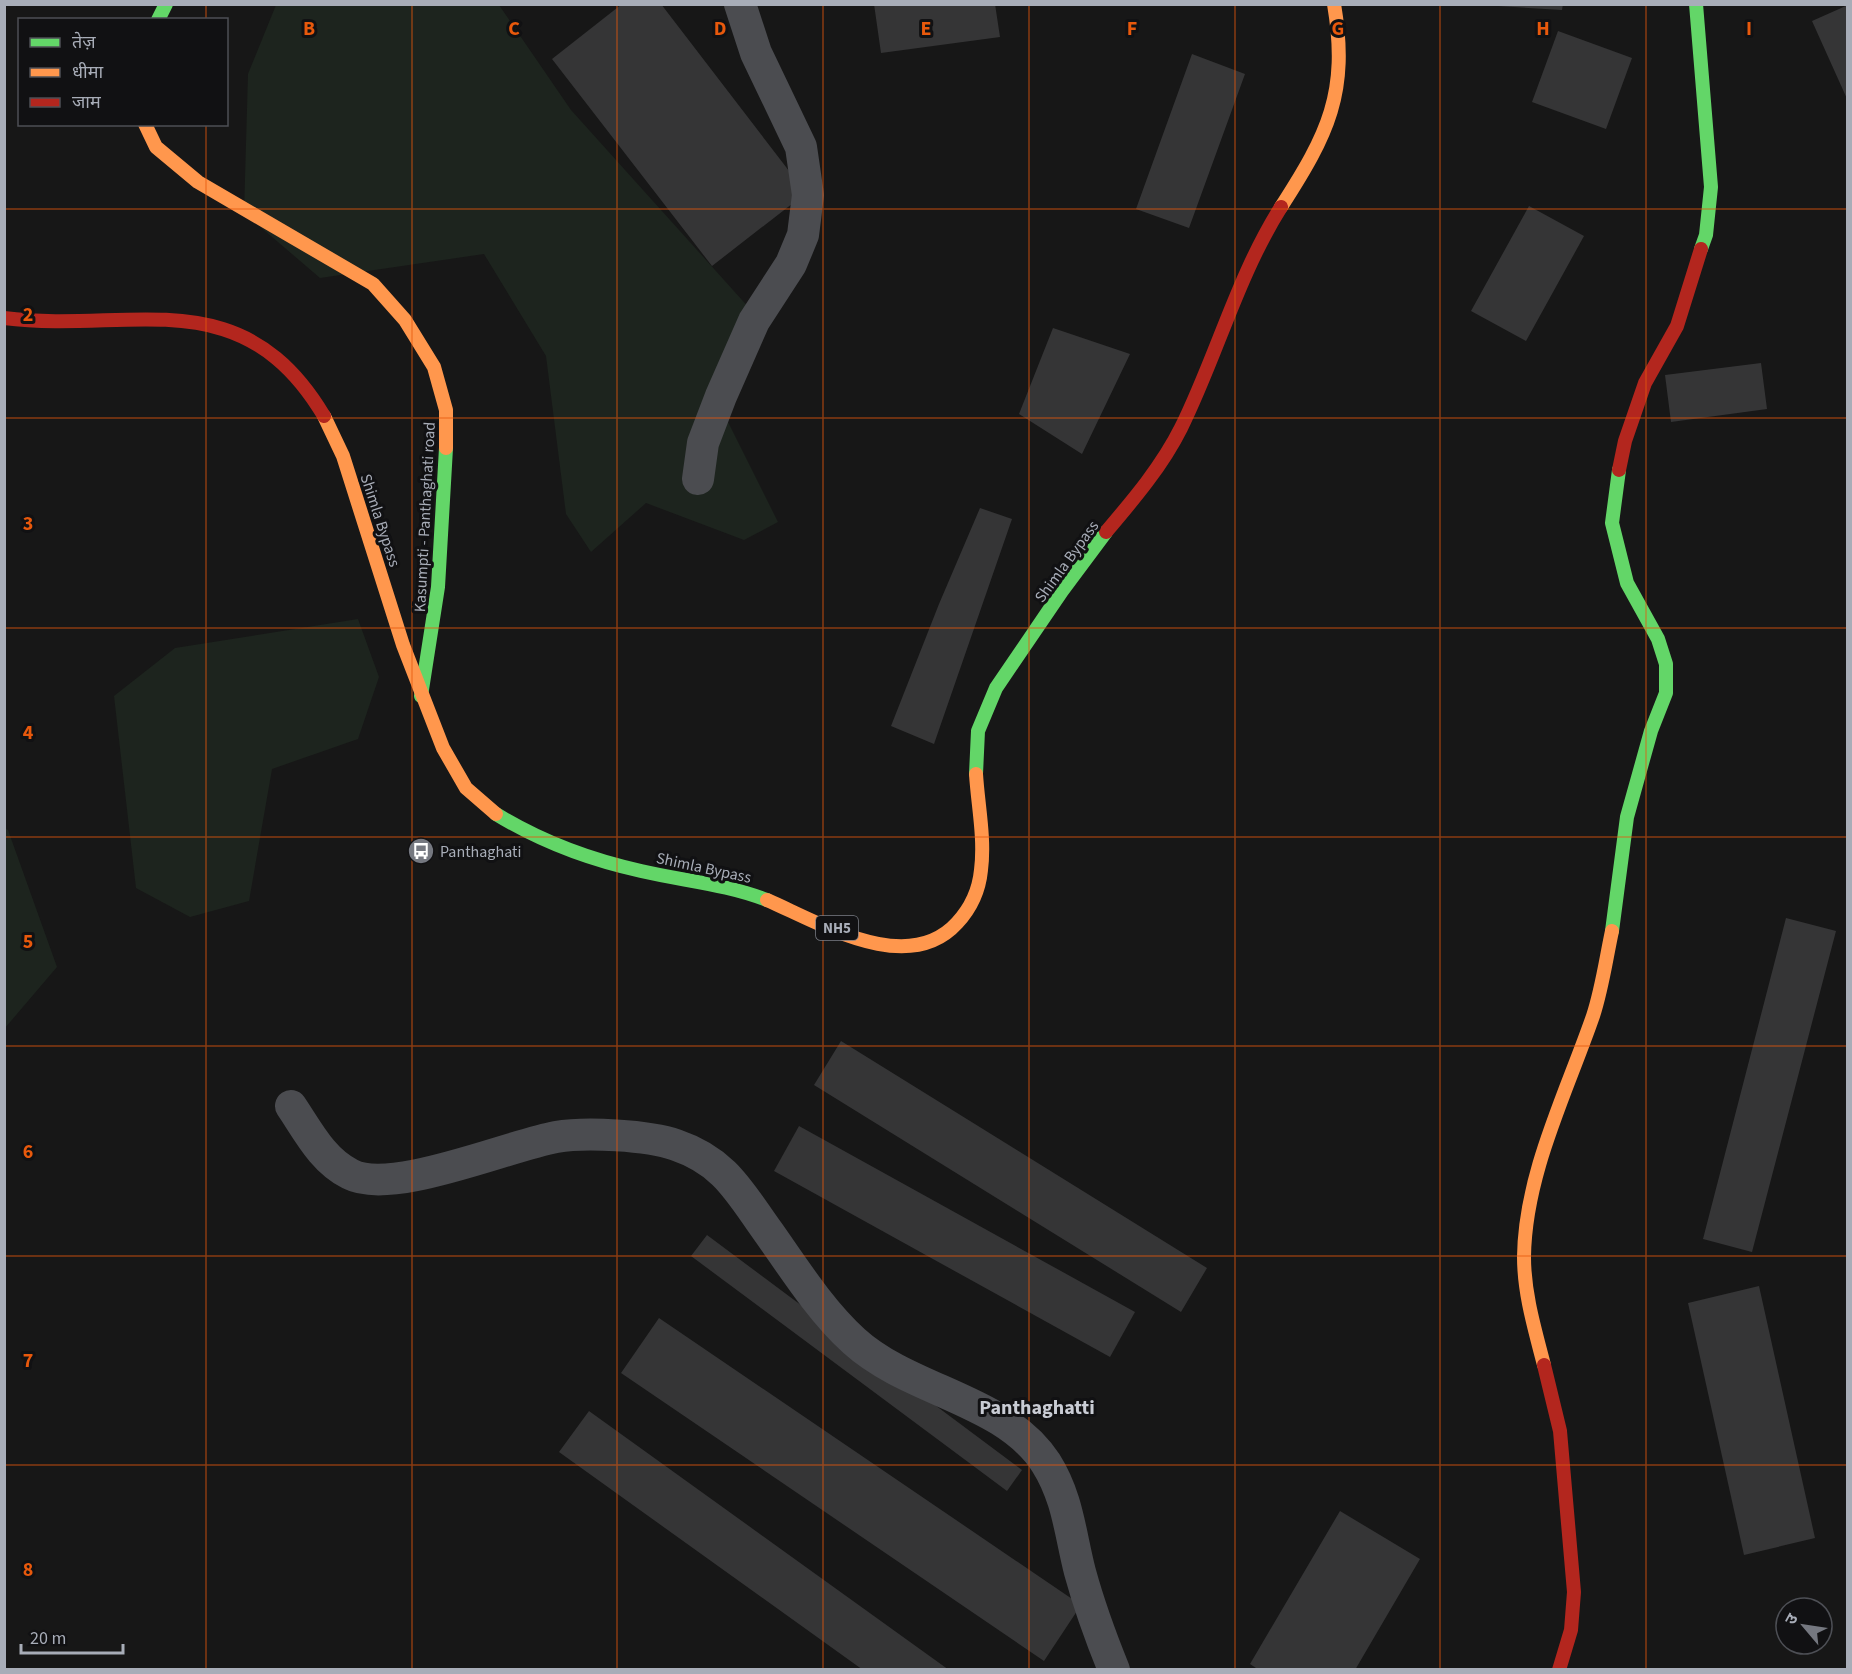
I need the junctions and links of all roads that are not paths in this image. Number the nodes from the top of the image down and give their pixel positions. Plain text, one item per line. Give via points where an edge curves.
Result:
1 (166, 4) edge
2 (740, 4) edge
3 (1334, 4) edge
4 (1696, 4) edge
5 (159, 18) edge
6 (146, 126) edge
7 (4, 318) edge
8 (698, 479) dead end
9 (421, 696) junction
10 (291, 1106) dead end
11 (1557, 1666) edge
12 (1113, 1670) edge

1 - 5 main road
2 - 8 street via 756,53 801,147 808,195 803,235 791,264 754,321 721,396 703,443
3 - 9 main road, Shimla Bypass / NH5 via 1340,73 1331,115 1316,152 1254,253 1235,292 1188,414 1166,454 1003,675 984,712 975,747 983,859 978,894 947,935 910,948 892,947 762,897 722,885 634,870 509,822 478,802 453,772
4 - 11 main road via 1711,187 1706,235 1677,326 1645,383 1625,441 1612,523 1627,583 1658,639 1666,664 1666,693 1627,817 1617,910 1594,1013 1546,1146 1529,1207 1524,1258 1529,1305 1560,1431 1574,1592 1572,1630
6 - 9 main road, Kasumpti - Panthaghati road via 156,147 198,182 374,284 405,320 434,367 446,410 446,458 438,587
7 - 9 main road, Shimla Bypass / NH5 via 31,323 180,319 213,325 252,341 301,382 336,437
10 - 12 street via 326,1158 351,1175 370,1180 417,1176 559,1137 612,1136 674,1144 712,1162 742,1191 803,1279 855,1342 894,1370 1002,1421 1034,1449 1062,1492 1080,1570

